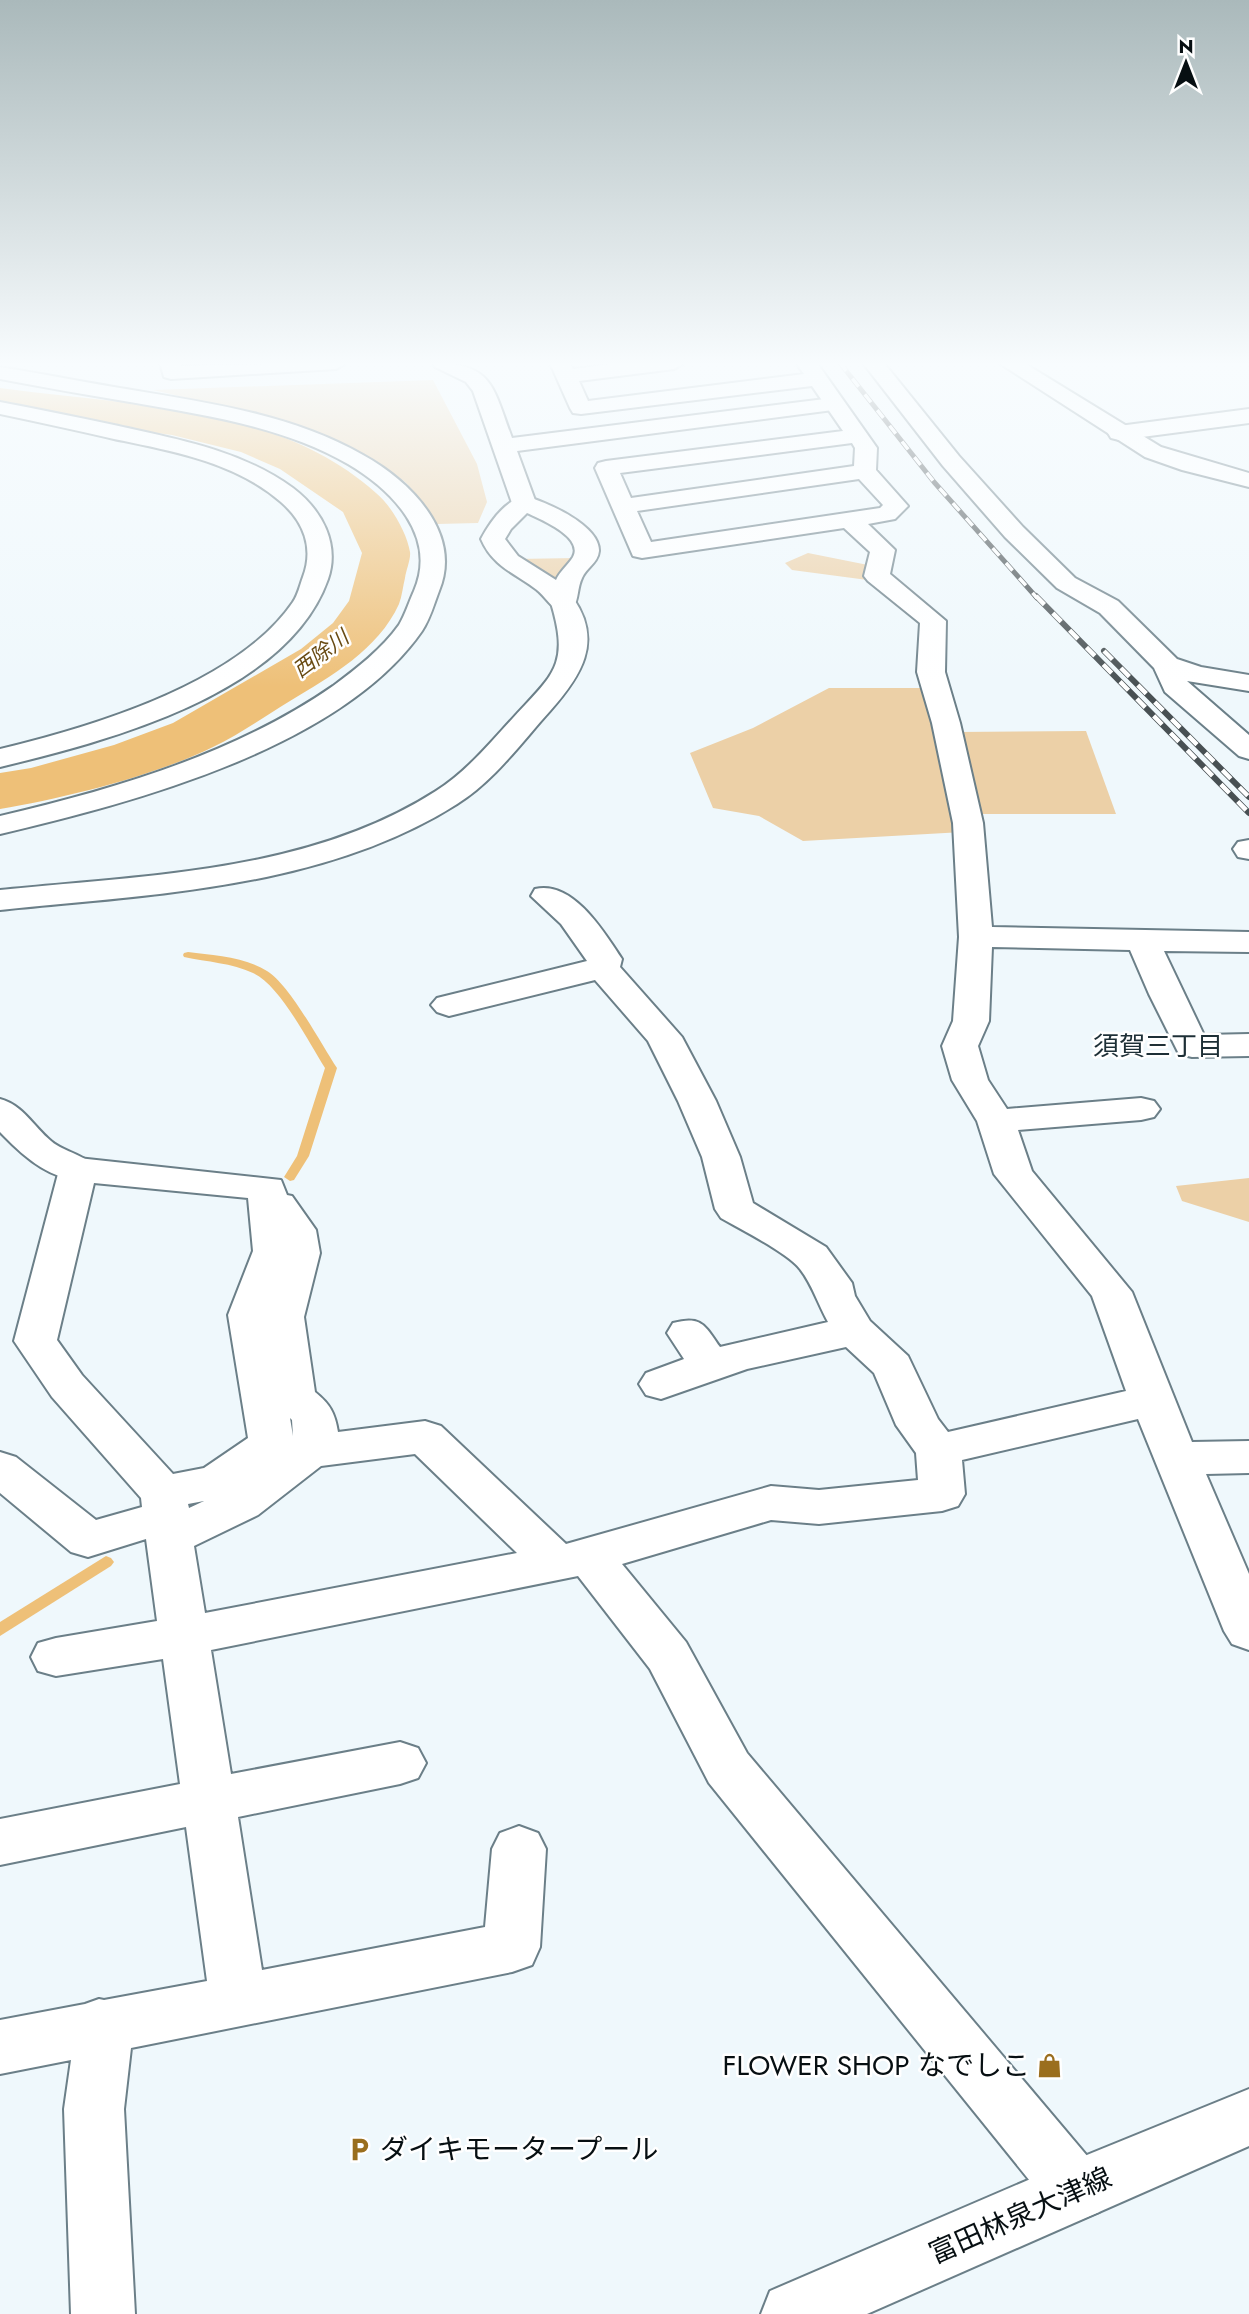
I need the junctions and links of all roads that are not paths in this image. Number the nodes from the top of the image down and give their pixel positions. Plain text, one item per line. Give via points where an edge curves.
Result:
1 (247, 471) edge
2 (373, 471) edge
3 (513, 471) edge
4 (607, 471) edge
5 (865, 471) joint
6 (960, 471) edge
7 (1216, 471) edge
8 (1248, 480) edge
9 (524, 503) junction
10 (624, 506) junction
11 (849, 520) junction
12 (564, 603) junction
13 (1167, 665) junction
14 (1249, 683) edge
15 (1249, 750) edge
16 (0, 758) edge
17 (0, 825) edge
18 (547, 896) dead end
19 (0, 900) edge
20 (976, 937) junction
21 (1143, 940) junction
22 (1249, 942) edge
23 (603, 968) junction
24 (449, 1005) dead end
25 (1249, 1045) edge
26 (1141, 1109) dead end
27 (0, 1110) edge
28 (996, 1121) junction
29 (78, 1170) junction
30 (267, 1188) junction
31 (855, 1331) junction
32 (661, 1384) dead end
33 (1152, 1400) junction
34 (938, 1450) junction
35 (309, 1452) junction
36 (1249, 1457) edge
37 (1177, 1458) junction
38 (0, 1468) edge
39 (167, 1516) junction
40 (572, 1560) junction
41 (1249, 1631) edge
42 (184, 1636) junction
43 (56, 1657) dead end
44 (400, 1762) dead end
45 (209, 1800) junction
46 (0, 1842) edge
47 (519, 1849) dead end
48 (238, 1999) junction
49 (99, 2025) junction
50 (0, 2047) edge
51 (1249, 2117) edge
52 (1077, 2191) junction
53 (103, 2314) edge
54 (793, 2314) edge

1 - 16 street via 284,492 304,511 322,552 318,579 279,636 234,670 172,702 111,727
2 - 17 street via 404,495 428,532 434,569 429,592 405,636 363,677 322,705 223,758 102,799
3 - 9 street
4 - 10 street
5 - 10 street
5 - 11 street via 895,506 887,514
6 - 13 street via 1066,583 1109,607
7 - 8 street
9 - 12 street via 582,536 587,549 572,572
9 - 12 street via 501,525 494,539 496,549
10 - 11 street via 642,551
11 - 20 street via 883,550 877,576 933,621 931,672 968,823
12 - 19 street via 574,630 573,667 484,767 445,798 398,824 308,857 251,868
13 - 14 street via 1196,675
13 - 15 street via 1175,686
18 - 23 street via 573,917 605,959
20 - 21 street
20 - 28 street via 971,1021 960,1046 970,1080
21 - 22 street
21 - 25 street via 1192,1046
23 - 24 street
23 - 31 street via 664,1037 722,1157 735,1209 813,1256
26 - 28 street
27 - 29 street via 38,1150
28 - 33 street via 1013,1174 1111,1292
29 - 30 street
29 - 39 street via 34,1340
30 - 35 street via 296,1230 300,1253 283,1317 293,1398 313,1414 316,1434
30 - 39 street via 273,1251 249,1315 272,1444
31 - 32 street via 781,1344 698,1348
31 - 34 street via 893,1366 918,1425
33 - 34 street
33 - 37 street
34 - 40 street via 942,1494 819,1507 771,1503
35 - 39 street via 242,1503
35 - 40 street via 425,1437
36 - 37 street
37 - 41 street
38 - 39 street via 88,1540
39 - 42 street
40 - 42 street
40 - 52 street via 668,1656 728,1768
42 - 43 street
42 - 45 street
44 - 45 street
45 - 46 street
45 - 48 street
47 - 48 street via 512,1947
48 - 49 street
49 - 50 street
49 - 53 street via 102,2049 94,2109
51 - 52 street, 富田林泉大津線
52 - 54 street, 富田林泉大津線

